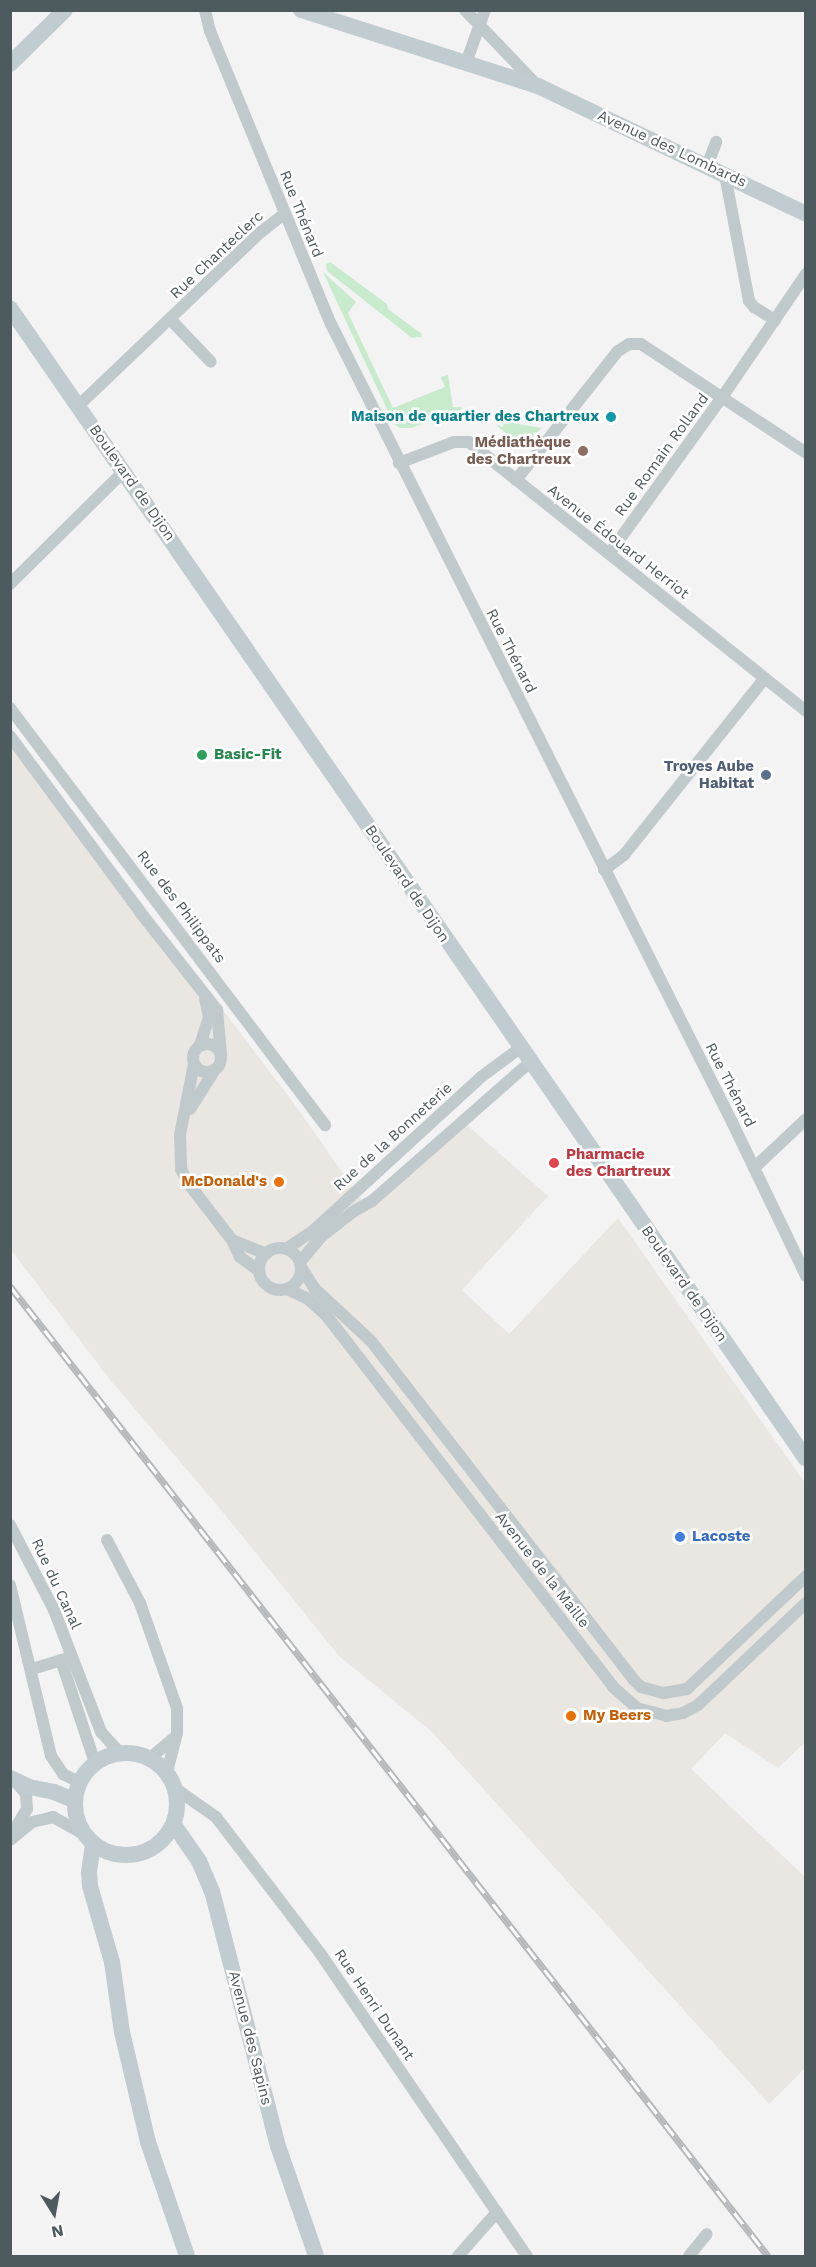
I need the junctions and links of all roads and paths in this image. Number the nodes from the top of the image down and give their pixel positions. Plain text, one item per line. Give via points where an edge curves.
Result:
1 (66, 10) edge
2 (196, 10) edge
3 (301, 10) edge
4 (465, 10) edge
5 (485, 10) edge
6 (208, 18) edge
7 (480, 26) junction
8 (466, 63) junction
9 (10, 64) edge
10 (538, 86) junction
11 (716, 142) dead end
12 (707, 166) junction
13 (725, 175) junction
14 (284, 214) junction
15 (806, 214) edge
16 (806, 274) edge
17 (10, 308) edge
18 (170, 319) junction
19 (775, 320) junction
20 (211, 362) dead end
21 (723, 396) junction
22 (78, 406) junction
23 (806, 453) edge
24 (399, 463) junction
25 (124, 471) junction
26 (516, 480) junction
27 (609, 554) junction
28 (10, 584) edge
29 (765, 678) junction
30 (10, 708) edge
31 (806, 711) edge
32 (10, 736) edge
33 (604, 870) junction
34 (204, 994) junction
35 (201, 1045) junction
36 (520, 1048) junction
37 (221, 1054) junction
38 (530, 1062) junction
39 (194, 1064) junction
40 (214, 1071) junction
41 (806, 1119) edge
42 (184, 1120) junction
43 (325, 1125) dead end
44 (754, 1168) junction
45 (232, 1240) junction
46 (286, 1249) junction
47 (266, 1254) junction
48 (300, 1264) junction
49 (259, 1271) junction
50 (805, 1275) edge
51 (287, 1289) junction
52 (806, 1459) edge
53 (10, 1525) edge
54 (106, 1540) dead end
55 (806, 1576) edge
56 (10, 1585) edge
57 (806, 1603) edge
58 (66, 1658) junction
59 (32, 1669) junction
60 (174, 1738) junction
61 (120, 1753) junction
62 (150, 1758) junction
63 (95, 1763) junction
64 (167, 1772) junction
65 (13, 1780) edge
66 (79, 1782) junction
67 (176, 1789) junction
68 (74, 1800) junction
69 (174, 1825) junction
70 (10, 1838) edge
71 (89, 1839) junction
72 (497, 2212) junction
73 (707, 2234) dead end
74 (188, 2256) edge
75 (316, 2256) edge
76 (458, 2256) edge
77 (527, 2256) edge
78 (689, 2256) edge

1 - 9 street
2 - 6 street, Rue Thénard
3 - 8 street, Avenue des Lombards
4 - 7 street, Avenue des Lombards
5 - 7 street
6 - 14 street, Rue Thénard
7 - 8 street
7 - 10 street, Avenue des Lombards
8 - 10 street, Avenue des Lombards
10 - 12 street, Avenue des Lombards
11 - 12 street
12 - 13 street, Avenue des Lombards
13 - 15 street, Avenue des Lombards
13 - 19 street via 749,301
14 - 18 street, Rue Chanteclerc
14 - 24 street, Rue Thénard via 331,324
16 - 19 street
17 - 22 street, Boulevard de Dijon
18 - 20 street, Rue Chanteclerc
18 - 22 street, Rue Chanteclerc
19 - 21 street
21 - 23 street, Rue Romain Rolland
21 - 26 street via 641,344 629,344 618,351
21 - 27 street, Rue Romain Rolland
22 - 25 street, Boulevard de Dijon
24 - 26 street, Avenue Édouard Herriot via 454,442 469,442
24 - 33 street, Rue Thénard
25 - 28 street
25 - 36 street, Boulevard de Dijon
26 - 27 street, Avenue Édouard Herriot
27 - 29 street, Avenue Édouard Herriot
29 - 31 street, Avenue Édouard Herriot
29 - 33 street via 624,855
30 - 43 street, Rue des Philippats
32 - 34 street
33 - 44 street, Rue Thénard
34 - 35 street via 209,1017
34 - 37 street via 218,1010
35 - 37 street via 209,1043
35 - 39 street via 193,1054
36 - 38 street, Boulevard de Dijon
36 - 46 street, Rue de la Bonneterie via 481,1077 314,1230
37 - 40 street via 221,1063
38 - 48 street, Rue de la Bonneterie via 372,1201 322,1236
38 - 52 street, Boulevard de Dijon
39 - 40 street via 199,1070
39 - 42 street
40 - 42 street
41 - 44 street
42 - 45 street via 180,1136 182,1169 188,1183
44 - 50 street, Rue Thénard
45 - 47 street
45 - 49 street via 240,1257
46 - 47 street
46 - 48 street
47 - 49 street
48 - 51 street via 298,1280
48 - 55 street, Avenue de la Maille via 315,1289 371,1341 642,1686 664,1694 687,1689
49 - 51 street via 269,1287
51 - 57 street, Avenue de la Maille via 308,1299 326,1315 613,1687 637,1708 666,1716 698,1705
53 - 58 street, Rue du Canal via 33,1565
54 - 60 street via 140,1603 173,1698 178,1725
56 - 59 street
58 - 59 street
58 - 61 street, Rue du Canal via 101,1732
58 - 63 street, Rue du Canal
59 - 66 street via 54,1764
60 - 62 street
60 - 64 street
61 - 62 street
61 - 63 street
62 - 64 street
63 - 66 street
64 - 67 street
65 - 68 street
65 - 70 street via 26,1794 27,1809
66 - 68 street
67 - 69 street via 178,1808
67 - 72 street, Rue Henri Dunant via 216,1817 263,1877 320,1953
68 - 71 street via 76,1817
69 - 71 street via 159,1844 141,1854 121,1856
69 - 75 street, Avenue des Sapins via 199,1861 212,1891 278,2146
70 - 71 street via 32,1822 52,1817
71 - 74 street via 90,1886 112,1962 122,2032 154,2161
72 - 76 street
72 - 77 street, Rue Henri Dunant
73 - 78 street

